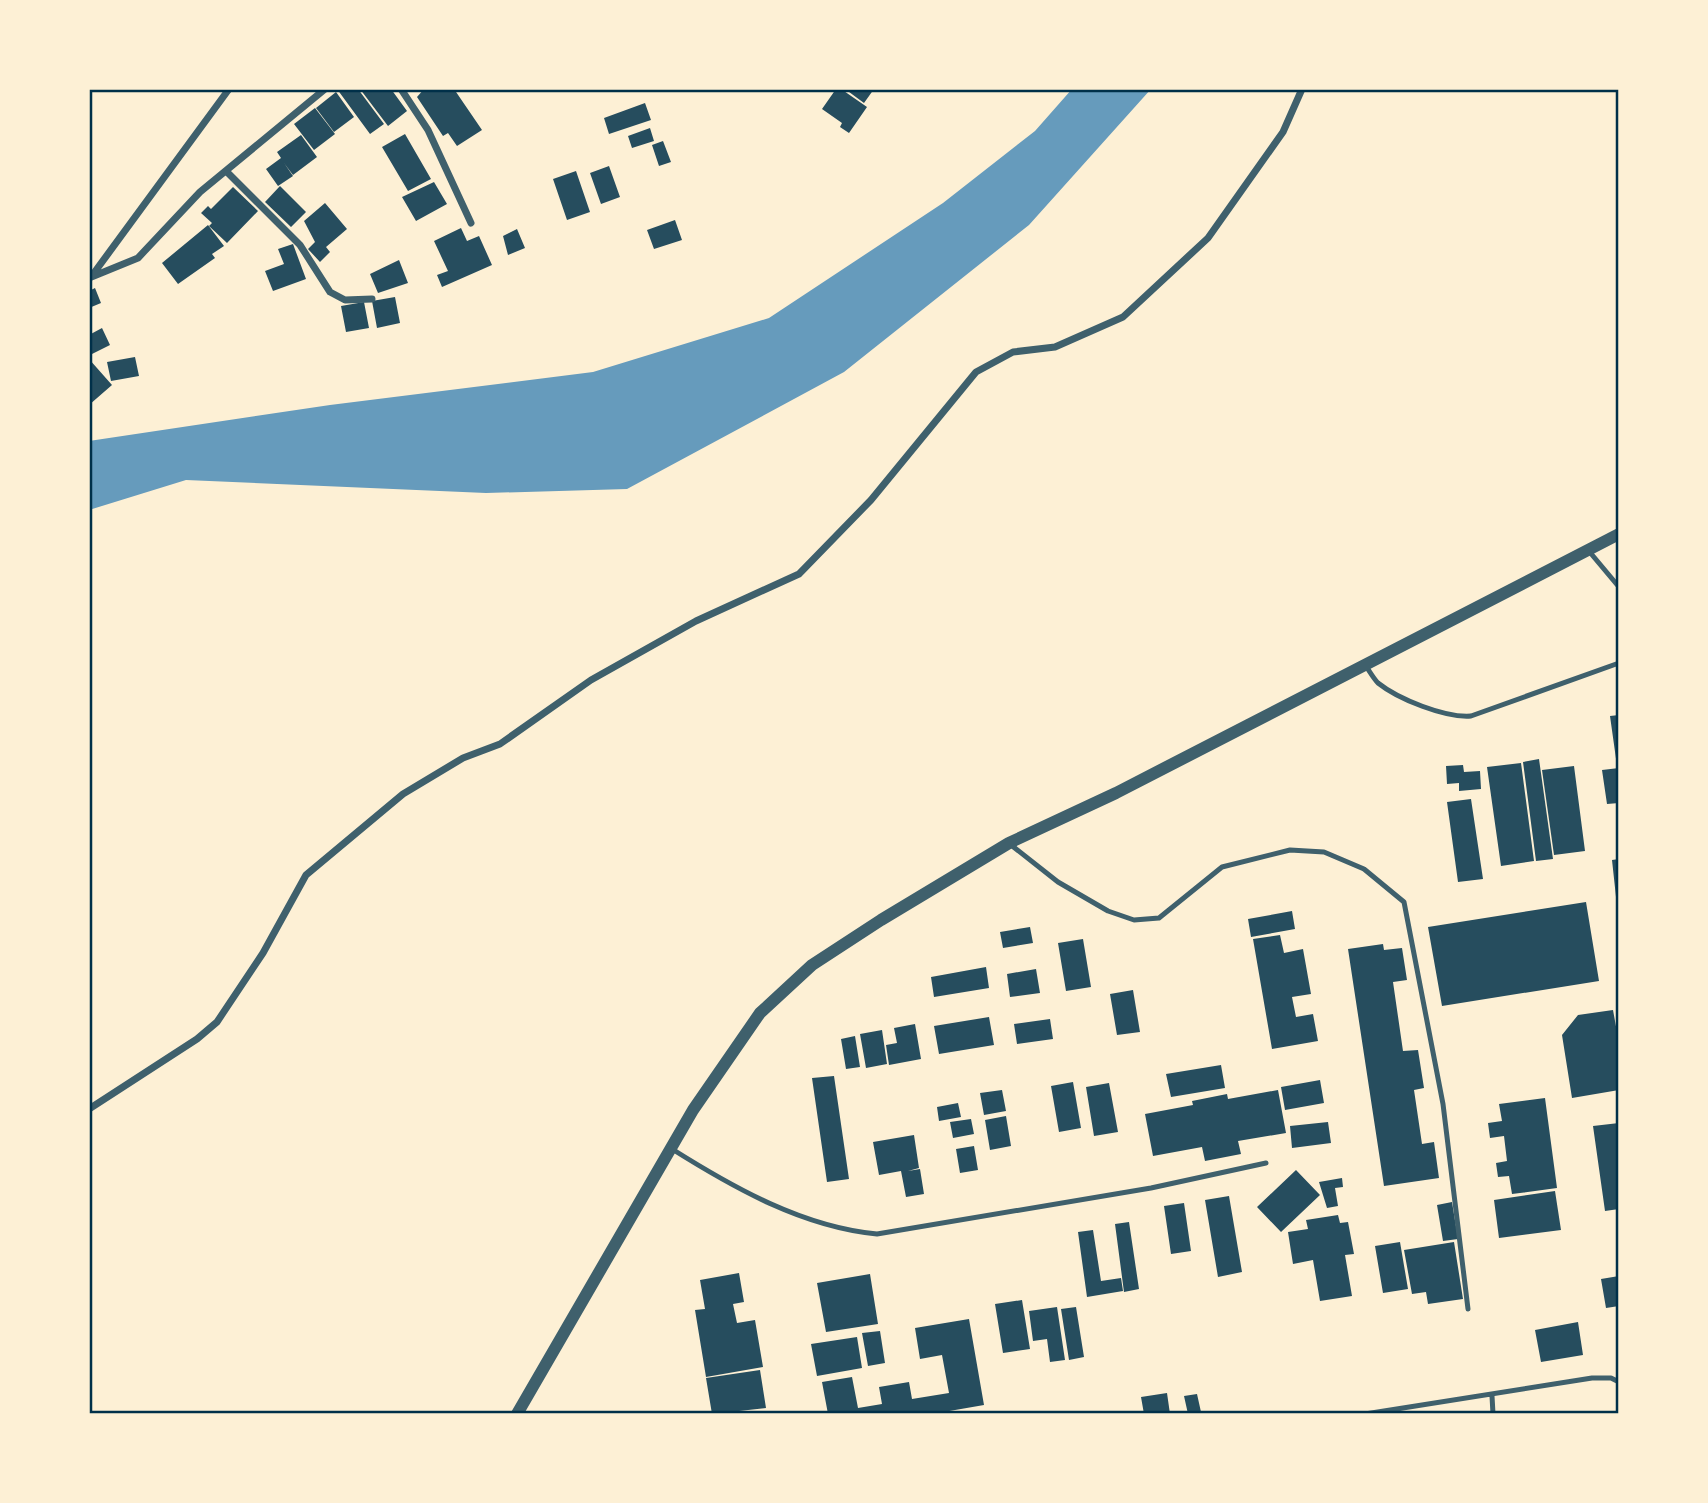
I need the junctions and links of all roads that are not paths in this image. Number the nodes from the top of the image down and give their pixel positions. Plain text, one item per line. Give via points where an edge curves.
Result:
1 (229, 89) edge
2 (325, 89) edge
3 (401, 89) edge
4 (1302, 89) edge
5 (226, 171) junction
6 (471, 223) dead end
7 (90, 277) edge
8 (372, 299) dead end
9 (1619, 534) edge
10 (1588, 551) junction
11 (1619, 587) edge
12 (1619, 663) edge
13 (1365, 665) junction
14 (1009, 843) junction
15 (89, 1109) edge
16 (669, 1147) junction
17 (1266, 1163) dead end
18 (1468, 1309) dead end
19 (1619, 1382) edge
20 (1492, 1396) junction
21 (517, 1414) edge
22 (1366, 1414) edge
23 (1493, 1414) edge

1 - 7 street
2 - 5 street
3 - 6 street via 428,130
4 - 15 street via 1283,132 1208,238 1123,317 1055,347 1013,352 976,372 870,500 799,574 696,621 591,680 500,744 463,758 403,794 306,875 263,953 217,1022
5 - 7 street via 138,258
5 - 8 street via 299,245 330,292 345,300
9 - 10 street
10 - 11 lane
10 - 13 street
12 - 13 lane via 1455,718 1378,683
13 - 14 street
14 - 16 street via 812,965 760,1013
14 - 18 lane via 1058,882 1108,911 1134,920 1159,918 1222,867 1290,850 1324,852 1364,869 1404,902 1443,1104
16 - 17 lane via 797,1216 843,1231 877,1234 1151,1188
16 - 21 street
19 - 20 lane via 1592,1378
20 - 22 lane
20 - 23 lane

